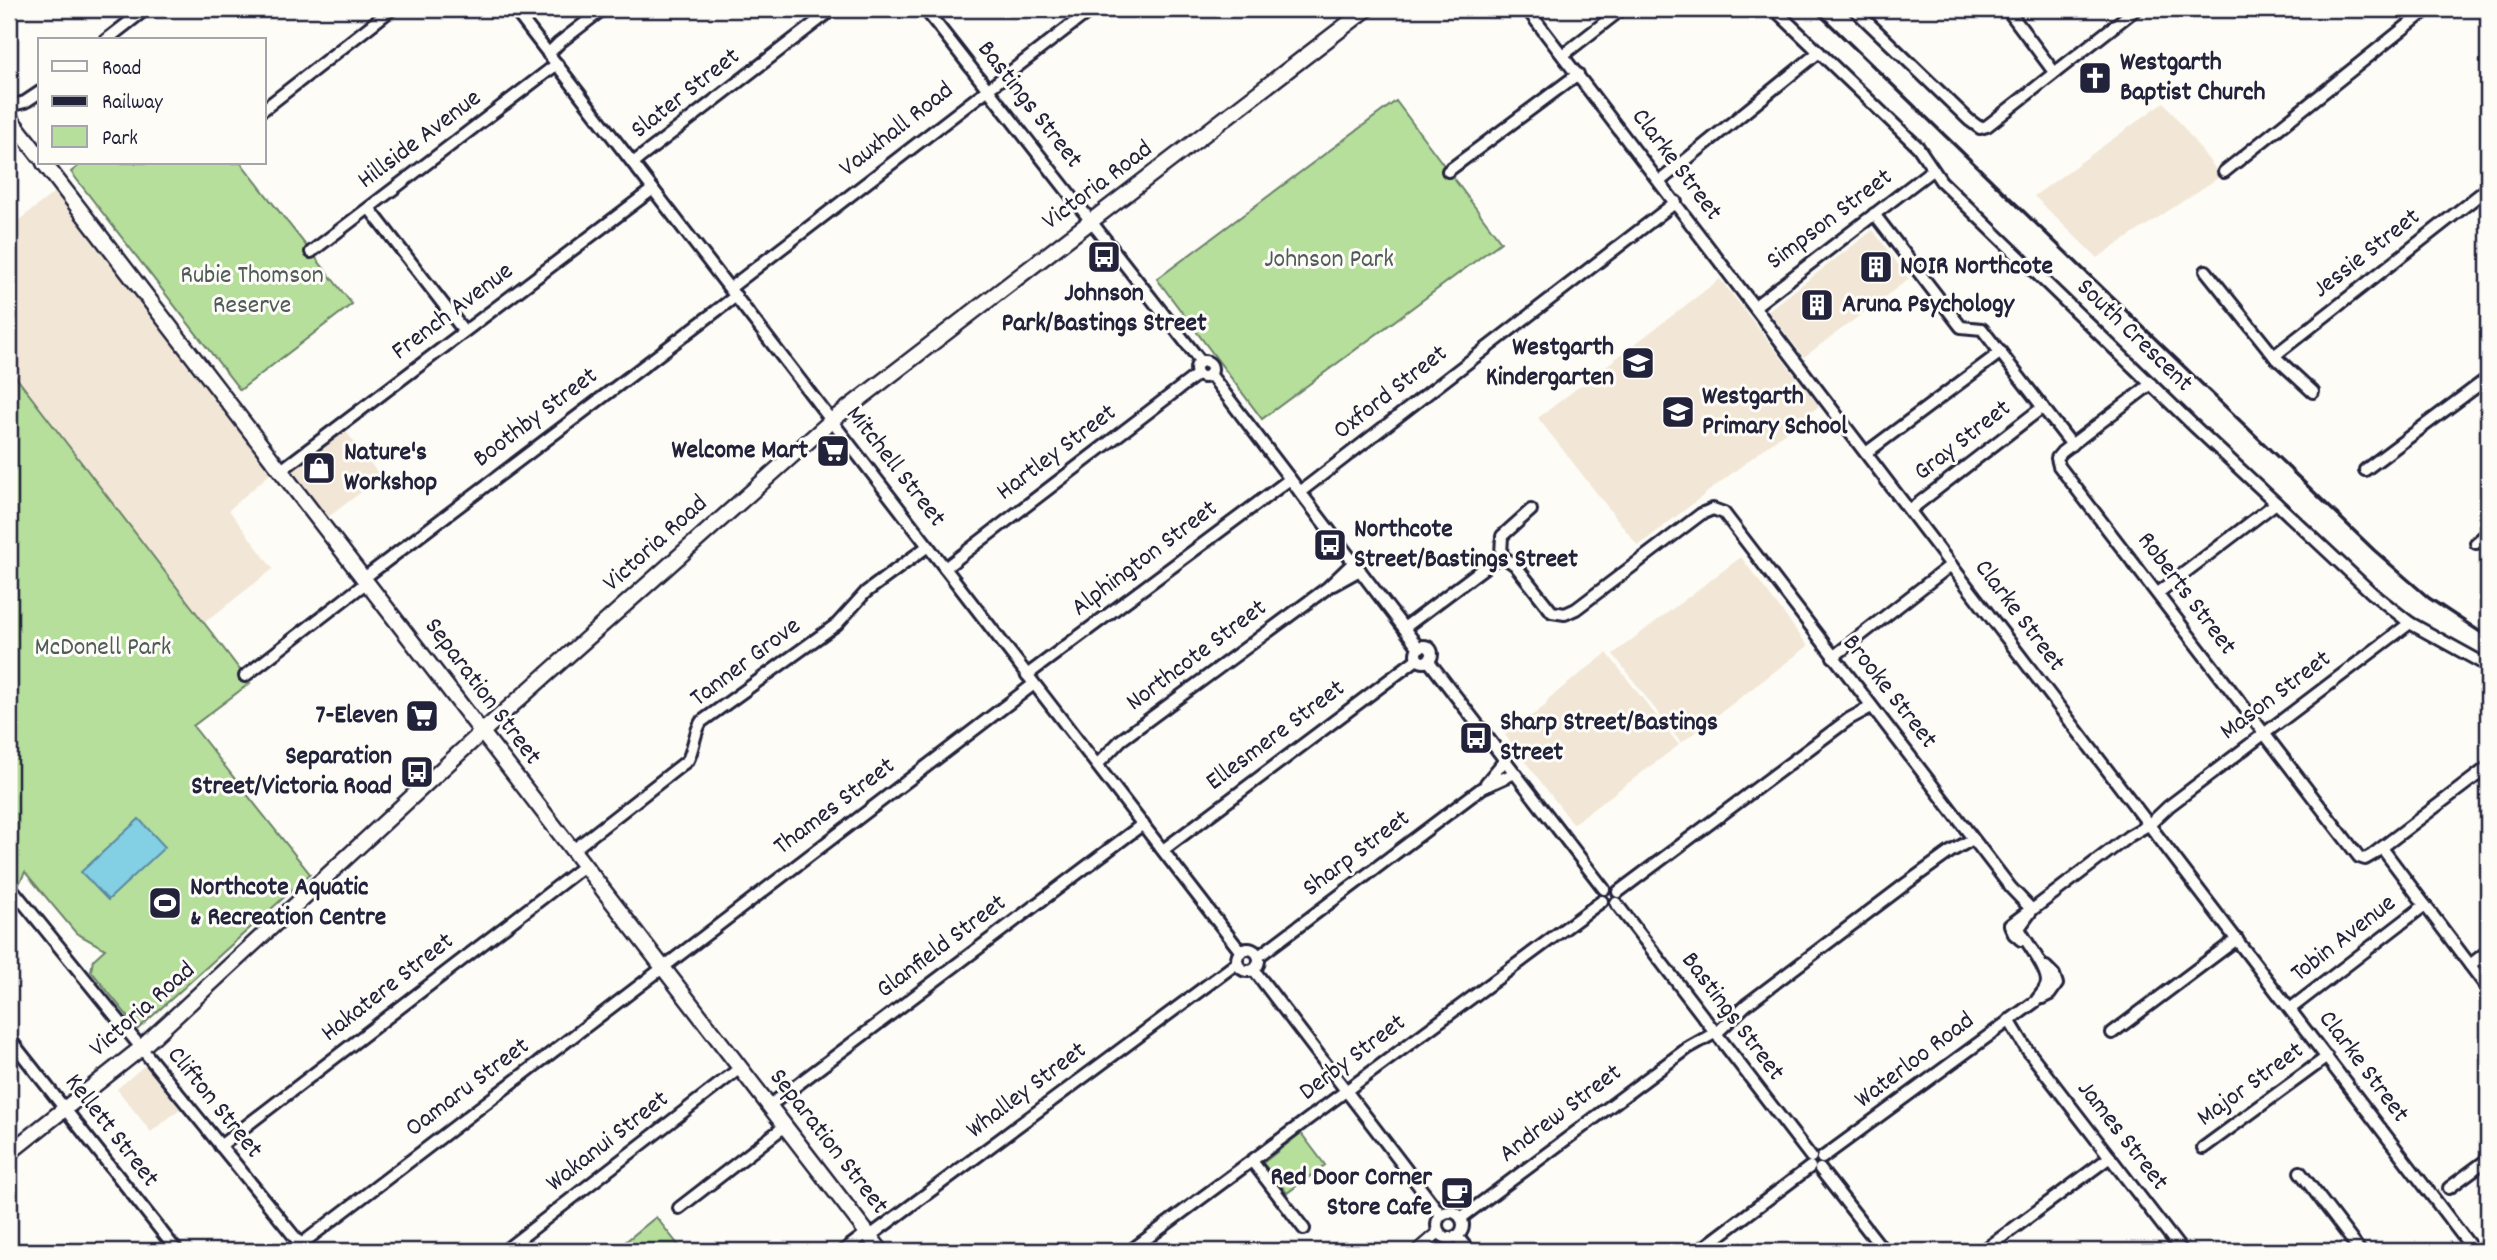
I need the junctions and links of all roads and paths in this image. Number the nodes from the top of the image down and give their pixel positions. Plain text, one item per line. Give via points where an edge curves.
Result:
1 (146, 9) edge
2 (392, 9) edge
3 (514, 9) edge
4 (603, 9) edge
5 (833, 9) edge
6 (925, 9) edge
7 (1092, 9) edge
8 (1367, 9) edge
9 (1527, 9) edge
10 (1622, 9) edge
11 (1774, 9) edge
12 (1854, 9) edge
13 (2007, 9) edge
14 (2136, 9) edge
15 (2428, 9) edge
16 (109, 38) edge
17 (1819, 52) junction
18 (548, 54) junction
19 (1563, 55) junction
20 (557, 64) junction
21 (2054, 72) junction
22 (1578, 74) junction
23 (987, 89) junction
24 (38, 93) edge
25 (9, 106) edge
26 (266, 107) edge
27 (9, 117) edge
28 (14, 129) edge
29 (38, 155) edge
30 (633, 163) junction
31 (45, 164) edge
32 (1932, 170) junction
33 (1448, 171) dead end
34 (2224, 172) dead end
35 (1660, 181) junction
36 (2488, 188) edge
37 (653, 189) junction
38 (1676, 202) junction
39 (369, 208) junction
40 (1874, 214) junction
41 (1091, 222) junction
42 (311, 252) dead end
43 (2206, 271) dead end
44 (733, 292) junction
45 (1755, 306) junction
46 (464, 331) junction
47 (2001, 352) junction
48 (2274, 356) junction
49 (1203, 370) junction
50 (2488, 378) edge
51 (2151, 384) junction
52 (2312, 392) dead end
53 (2043, 407) junction
54 (831, 421) junction
55 (2072, 444) junction
56 (1866, 453) junction
57 (2365, 470) dead end
58 (280, 471) junction
59 (1290, 479) junction
60 (1300, 492) junction
61 (2276, 503) junction
62 (1531, 510) dead end
63 (1910, 510) junction
64 (2488, 533) edge
65 (2476, 543) dead end
66 (928, 546) junction
67 (1501, 555) junction
68 (1951, 565) junction
69 (1357, 566) junction
70 (945, 568) junction
71 (366, 580) junction
72 (2158, 593) junction
73 (2410, 622) junction
74 (1404, 628) junction
75 (1421, 655) junction
76 (1833, 657) junction
77 (2488, 666) edge
78 (245, 676) dead end
79 (1031, 679) junction
80 (1869, 704) junction
81 (482, 732) junction
82 (2264, 733) junction
83 (1505, 761) junction
84 (1097, 765) junction
85 (2488, 767) edge
86 (1515, 773) junction
87 (1482, 788) junction
88 (2148, 821) junction
89 (1143, 824) junction
90 (1971, 836) junction
91 (2382, 848) junction
92 (573, 850) junction
93 (1163, 850) junction
94 (584, 866) junction
95 (9, 885) edge
96 (1604, 889) junction
97 (1617, 898) junction
98 (1602, 901) junction
99 (2425, 905) junction
100 (2028, 913) junction
101 (2015, 925) joint
102 (2237, 939) junction
103 (2488, 951) edge
104 (1259, 956) junction
105 (1239, 957) junction
106 (2470, 965) junction
107 (662, 967) junction
108 (1254, 970) junction
109 (2488, 989) edge
110 (2290, 1009) junction
111 (2006, 1022) junction
112 (1712, 1029) junction
113 (2112, 1033) dead end
114 (9, 1038) edge
115 (140, 1049) junction
116 (2327, 1057) junction
117 (740, 1068) junction
118 (1347, 1090) junction
119 (769, 1106) junction
120 (65, 1109) junction
121 (785, 1126) junction
122 (220, 1146) junction
123 (2203, 1149) dead end
124 (9, 1153) edge
125 (2110, 1157) junction
126 (2488, 1159) edge
127 (1252, 1161) junction
128 (1816, 1163) junction
129 (2300, 1172) dead end
130 (2449, 1188) dead end
131 (679, 1208) dead end
132 (1441, 1215) junction
133 (1461, 1218) junction
134 (1304, 1228) dead end
135 (1439, 1232) junction
136 (870, 1236) junction
137 (1457, 1236) junction
138 (303, 1248) edge
139 (177, 1251) edge
140 (504, 1251) edge
141 (844, 1251) edge
142 (881, 1251) edge
143 (1130, 1251) edge
144 (1416, 1251) edge
145 (1469, 1251) edge
146 (1699, 1251) edge
147 (1884, 1251) edge
148 (1983, 1251) edge
149 (2182, 1251) edge
150 (2360, 1251) edge
151 (2474, 1251) edge

1 - 16 street
2 - 26 street
3 - 18 street, Mitchell Street
4 - 18 street
5 - 30 street, Slater Street
6 - 23 street, Bastings Street
7 - 23 street, Vauxhall Road
8 - 41 street, Victoria Road
9 - 19 street, Clarke Street
10 - 19 street
11 - 17 street, South Crescent
12 - 21 street via 1980,128
13 - 21 street
14 - 21 street
15 - 34 street
17 - 32 street, South Crescent via 1918,147
17 - 35 street
18 - 20 street, Mitchell Street
19 - 22 street, Clarke Street
20 - 30 street, Mitchell Street
20 - 39 street, Hillside Avenue
22 - 33 street
22 - 35 street, Clarke Street
23 - 41 street, Bastings Street
23 - 44 street, Vauxhall Road
24 - 25 street
27 - 28 street
28 - 29 street
30 - 37 street, Mitchell Street
31 - 58 street, Separation Street
32 - 40 street, Simpson Street
32 - 51 street, South Crescent
35 - 38 street, Clarke Street
36 - 48 street, Jessie Street
37 - 44 street, Mitchell Street
37 - 46 street, French Avenue
38 - 45 street, Clarke Street
38 - 60 street, Oxford Street
39 - 42 street, Hillside Avenue
39 - 46 street
40 - 45 street, Simpson Street
40 - 47 street via 1961,327 1982,329
41 - 49 street, Bastings Street
41 - 54 street, Victoria Road
43 - 48 street
44 - 54 street, Mitchell Street
44 - 71 street, Boothby Street
45 - 56 street, Clarke Street
46 - 58 street, French Avenue
47 - 53 street
47 - 56 street
48 - 52 street
49 - 59 street, Bastings Street
49 - 70 street, Hartley Street
50 - 57 street
51 - 55 street
51 - 61 street, South Crescent
53 - 55 street
53 - 63 street, Gray Street
54 - 66 street, Mitchell Street
54 - 81 street, Victoria Road
55 - 72 street, Roberts Street via 2057,458 2059,466
56 - 63 street, Clarke Street
58 - 71 street, Separation Street
59 - 60 street, Bastings Street
59 - 79 street, Alphington Street
60 - 69 street, Bastings Street
61 - 72 street
61 - 73 street, South Crescent via 2372,593
62 - 67 street via 1502,536
63 - 68 street, Clarke Street
64 - 65 street
66 - 70 street, Mitchell Street
66 - 92 street, Tanner Grove via 866,592 837,624 701,722 688,760
67 - 74 street
67 - 76 street, Brooke Street via 1515,565 1552,612 1565,614 1708,510 1724,513
68 - 76 street
68 - 88 street, Clarke Street
69 - 74 street, Bastings Street
69 - 84 street, Northcote Street via 1121,740
70 - 79 street, Mitchell Street
71 - 78 street, Boothby Street
71 - 81 street, Separation Street
72 - 82 street, Roberts Street
73 - 77 street, South Crescent
73 - 82 street, Mason Street
74 - 75 street, Bastings Street
75 - 83 street, Bastings Street
75 - 93 street, Ellesmere Street
76 - 80 street, Brooke Street
79 - 84 street, Mitchell Street
79 - 107 street, Thames Street
80 - 90 street, Brooke Street
80 - 97 street
81 - 92 street, Separation Street
81 - 115 street, Victoria Road
82 - 88 street, Mason Street
82 - 91 street, Roberts Street via 2359,857 2365,859
83 - 86 street, Bastings Street
83 - 87 street, Sharp Street
84 - 89 street, Mitchell Street
85 - 91 street
86 - 87 street, Sharp Street
86 - 96 street, Bastings Street
87 - 104 street, Sharp Street
88 - 100 street, Mason Street
88 - 102 street, Clarke Street
89 - 93 street, Mitchell Street
89 - 119 street, Glanfield Street
90 - 100 street, Brooke Street
90 - 112 street, Andrew Street
91 - 99 street
92 - 94 street, Separation Street
93 - 105 street, Mitchell Street
94 - 107 street, Separation Street
94 - 122 street, Hakatere Street
95 - 115 street, Clifton Street
96 - 97 street via 1612,887
96 - 98 street
97 - 98 street via 1609,906
97 - 112 street, Bastings Street
98 - 118 street, Derby Street
99 - 106 street
99 - 110 street, Tobin Avenue
100 - 101 street, Mason Street
101 - 111 street, Waterloo Road via 2047,982 2036,1000
102 - 110 street, Clarke Street
102 - 113 street
103 - 106 street
104 - 105 street via 1250,949
104 - 108 street
105 - 108 street via 1243,970
105 - 136 street, Whalley Street
106 - 109 street
107 - 117 street, Separation Street
107 - 138 street, Oamaru Street
108 - 118 street
110 - 116 street, Clarke Street
111 - 125 street, James Street
111 - 128 street, Waterloo Road
112 - 128 street, Bastings Street
112 - 133 street, Andrew Street
114 - 120 street, Kellett Street
115 - 120 street, Victoria Road
115 - 122 street, Clifton Street
116 - 123 street, Major Street
116 - 151 street, Clarke Street
117 - 119 street, Separation Street
117 - 140 street, Wakanui Street
118 - 127 street, Derby Street
118 - 132 street
119 - 121 street, Separation Street
120 - 124 street, Victoria Road
120 - 139 street, Kellett Street
121 - 131 street
121 - 136 street, Separation Street
122 - 138 street, Clifton Street
125 - 148 street
125 - 149 street, James Street
126 - 130 street
127 - 134 street
127 - 143 street, Derby Street
128 - 146 street, Waterloo Road
128 - 147 street, Bastings Street
129 - 150 street
132 - 133 street via 1449,1212
132 - 135 street
133 - 137 street via 1463,1226
135 - 137 street via 1449,1238
135 - 144 street
136 - 141 street, Whalley Street
136 - 142 street, Separation Street
137 - 145 street

